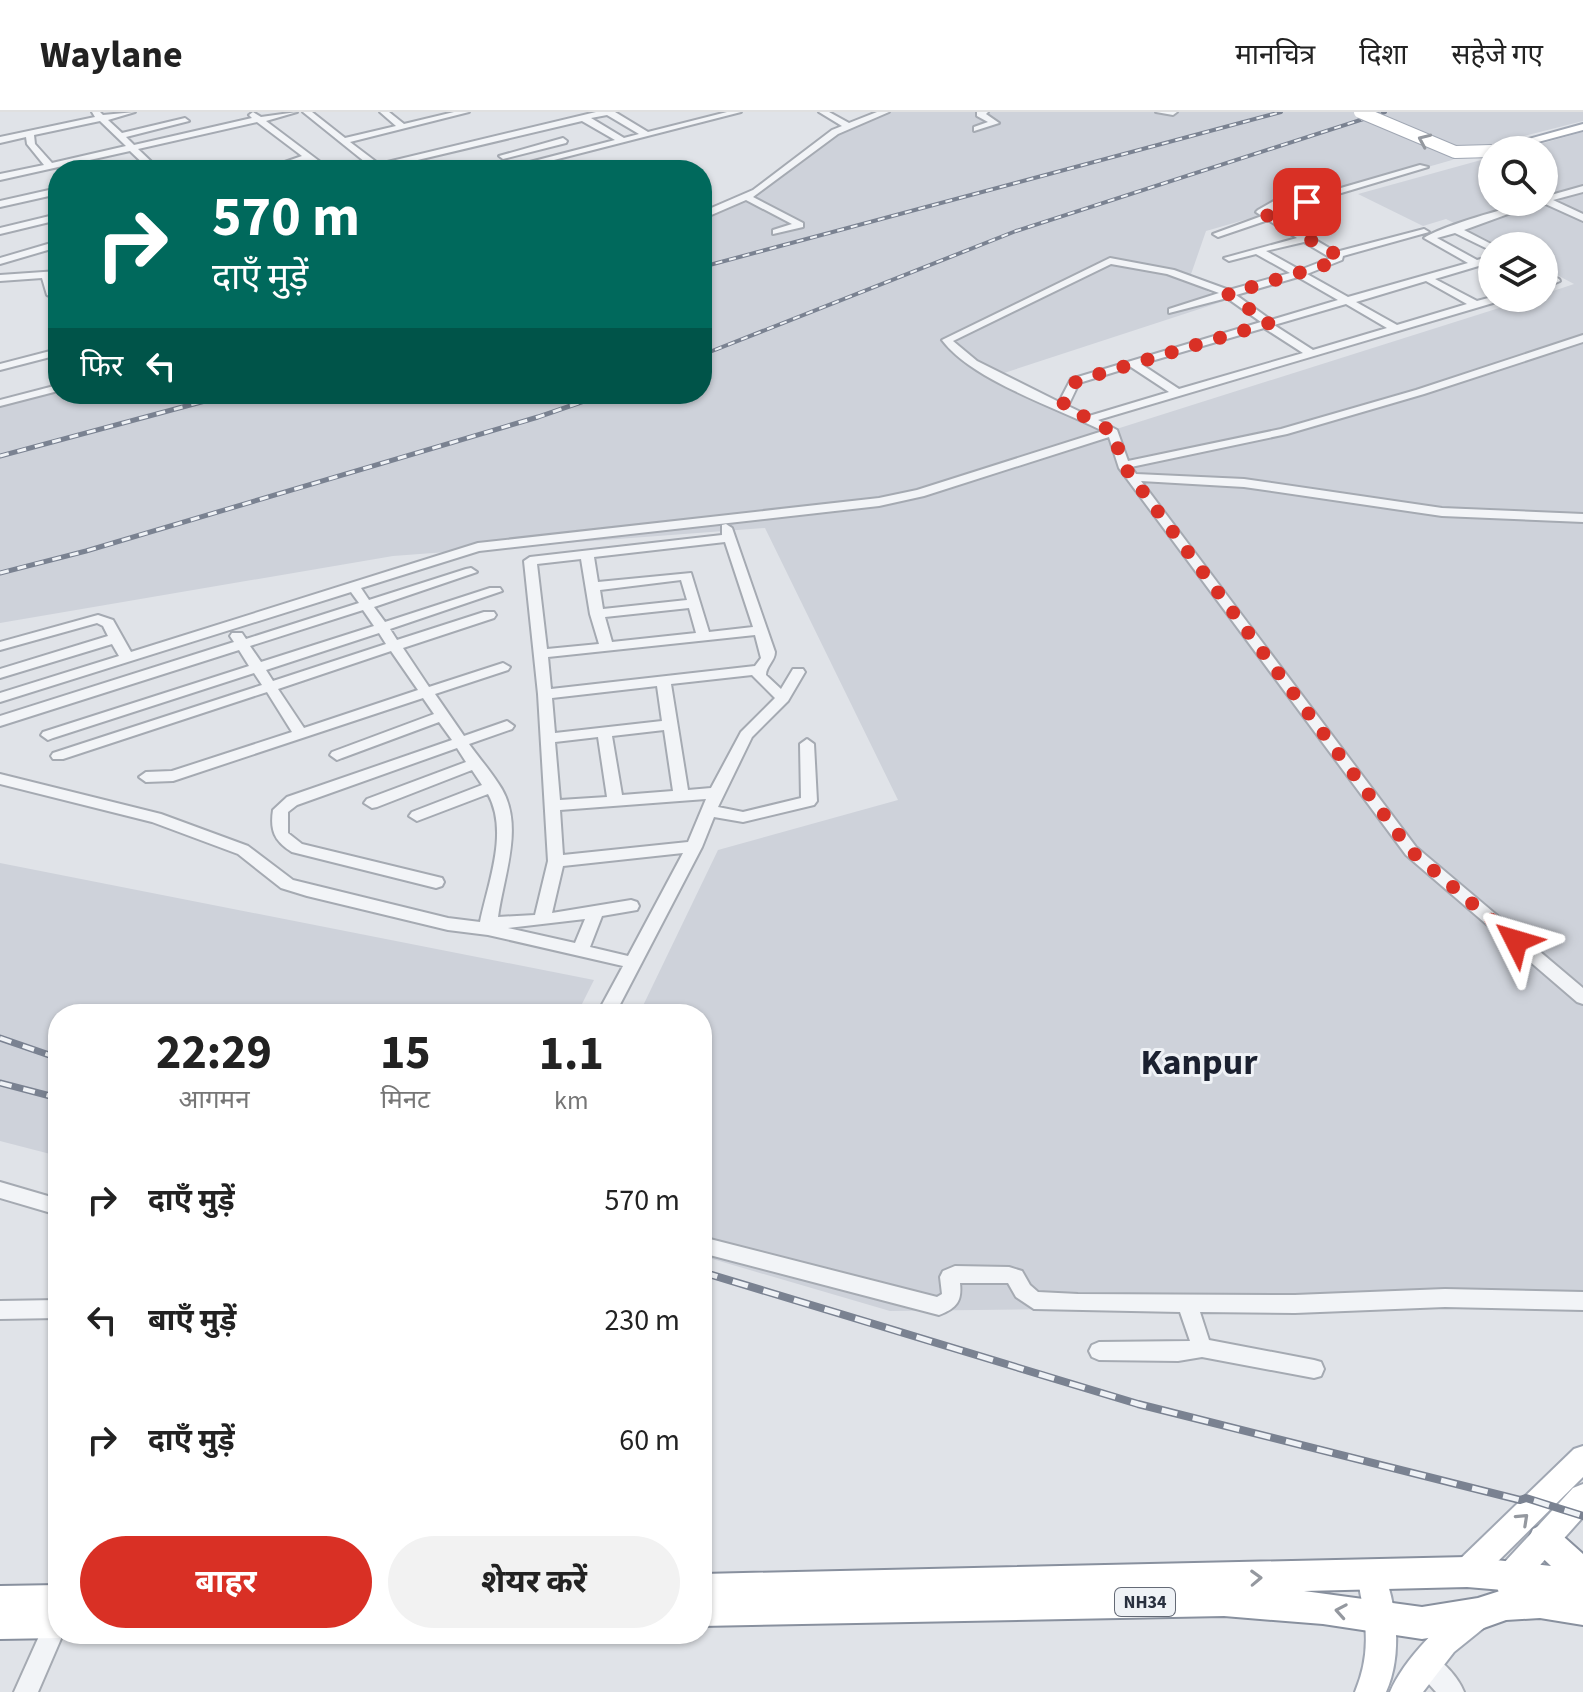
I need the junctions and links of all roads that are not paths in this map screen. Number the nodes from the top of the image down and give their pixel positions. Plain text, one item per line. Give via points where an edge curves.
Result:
1 (131, 112) edge
2 (249, 112) edge
3 (293, 112) edge
4 (307, 112) edge
5 (384, 112) edge
6 (420, 112) edge
7 (465, 112) edge
8 (608, 112) edge
9 (737, 112) edge
10 (823, 112) edge
11 (885, 112) edge
12 (984, 112) edge
13 (1160, 112) edge
14 (1173, 112) edge
15 (1360, 112) edge
16 (98, 115) edge
17 (584, 118) junction
18 (260, 120) junction
19 (431, 120) junction
20 (185, 121) dead end
21 (848, 126) junction
22 (403, 127) junction
23 (544, 127) junction
24 (1583, 127) edge
25 (977, 129) dead end
26 (30, 134) junction
27 (647, 135) junction
28 (120, 136) junction
29 (1548, 136) edge
30 (4, 140) edge
31 (342, 141) junction
32 (623, 141) junction
33 (132, 148) junction
34 (1478, 151) edge
35 (10, 152) dead end
36 (503, 156) dead end
37 (308, 157) junction
38 (77, 160) edge
39 (143, 160) edge
40 (299, 160) edge
41 (312, 160) edge
42 (367, 160) edge
43 (422, 160) edge
44 (546, 160) edge
45 (48, 164) edge
46 (48, 166) edge
47 (1423, 167) dead end
48 (0, 177) edge
49 (1583, 189) edge
50 (48, 193) edge
51 (1558, 196) edge
52 (747, 197) junction
53 (1282, 200) dead end
54 (0, 204) edge
55 (1558, 206) edge
56 (712, 212) edge
57 (1266, 215) junction
58 (1492, 216) edge
59 (1583, 218) edge
60 (48, 219) edge
61 (1453, 228) junction
62 (0, 231) edge
63 (776, 232) dead end
64 (1424, 232) dead end
65 (1218, 234) dead end
66 (1307, 238) junction
67 (1478, 241) edge
68 (48, 247) edge
69 (1258, 251) junction
70 (1337, 255) junction
71 (1229, 258) dead end
72 (0, 261) edge
73 (1477, 264) joint
74 (1302, 273) junction
75 (48, 275) edge
76 (0, 278) edge
77 (1427, 278) junction
78 (1228, 294) junction
79 (1349, 301) junction
80 (1476, 305) joint
81 (1173, 311) dead end
82 (1268, 324) junction
83 (1397, 329) junction
84 (1583, 338) edge
85 (1117, 353) dead end
86 (1313, 354) junction
87 (48, 355) edge
88 (1132, 363) junction
89 (0, 367) edge
90 (48, 391) edge
91 (1176, 392) junction
92 (0, 403) edge
93 (1063, 405) junction
94 (1090, 419) junction
95 (1113, 432) junction
96 (1123, 465) junction
97 (1132, 477) junction
98 (1583, 518) edge
99 (724, 521) junction
100 (728, 538) junction
101 (587, 554) junction
102 (471, 572) dead end
103 (354, 587) junction
104 (593, 587) junction
105 (495, 591) dead end
106 (694, 603) junction
107 (368, 606) junction
108 (597, 614) junction
109 (489, 615) dead end
110 (230, 626) junction
111 (383, 627) junction
112 (762, 630) junction
113 (704, 636) junction
114 (116, 638) junction
115 (243, 645) junction
116 (0, 646) edge
117 (397, 646) junction
118 (607, 647) junction
119 (540, 654) junction
120 (127, 658) junction
121 (102, 666) junction
122 (258, 667) junction
123 (503, 667) dead end
124 (759, 670) junction
125 (798, 672) dead end
126 (0, 674) edge
127 (663, 680) junction
128 (114, 686) junction
129 (270, 686) junction
130 (428, 692) junction
131 (545, 694) junction
132 (0, 698) edge
133 (783, 698) junction
134 (128, 709) junction
135 (444, 715) junction
136 (0, 721) edge
137 (670, 725) junction
138 (507, 726) dead end
139 (604, 732) junction
140 (48, 735) dead end
141 (301, 735) junction
142 (547, 738) junction
143 (462, 741) junction
144 (807, 744) dead end
145 (337, 755) dead end
146 (58, 756) dead end
147 (477, 763) junction
148 (146, 777) dead end
149 (0, 779) edge
150 (493, 786) junction
151 (716, 793) junction
152 (681, 795) junction
153 (615, 800) junction
154 (372, 803) dead end
155 (552, 806) junction
156 (709, 811) junction
157 (417, 816) dead end
158 (694, 847) junction
159 (556, 861) junction
160 (436, 882) dead end
161 (631, 906) dead end
162 (596, 912) junction
163 (542, 920) junction
164 (488, 926) junction
165 (580, 951) junction
166 (634, 963) junction
167 (1583, 998) edge
168 (611, 1004) edge
169 (0, 1190) edge
170 (48, 1204) edge
171 (712, 1248) edge
172 (1583, 1301) edge
173 (1187, 1304) junction
174 (48, 1309) edge
175 (0, 1310) edge
176 (1202, 1348) junction
177 (1099, 1351) dead end
178 (1314, 1369) dead end
179 (1583, 1458) edge
180 (1583, 1497) edge
181 (1544, 1539) junction
182 (1467, 1572) junction
183 (1371, 1575) junction
184 (1583, 1575) edge
185 (1583, 1587) edge
186 (712, 1589) edge
187 (1499, 1598) junction
188 (48, 1601) edge
189 (0, 1602) edge
190 (1583, 1609) edge
191 (712, 1610) edge
192 (1378, 1618) junction
193 (48, 1622) edge
194 (0, 1623) edge
195 (48, 1644) edge
196 (1427, 1665) junction
197 (1376, 1689) edge
198 (26, 1692) edge
199 (1405, 1692) edge
200 (1452, 1692) edge

1 - 16 street
2 - 18 street
3 - 18 street
4 - 31 street
5 - 22 street
6 - 19 street
7 - 19 street
8 - 17 street
8 - 27 street
9 - 27 street
10 - 21 street
11 - 21 street
12 - 25 street via 980,114 995,123
13 - 14 street
34 -> 15 main road, bridge via 1455,152
16 - 26 street
16 - 28 street
17 - 23 street
17 - 32 street
18 - 33 street
18 - 37 street
19 - 22 street
20 - 28 street
21 - 52 street
22 - 31 street
23 - 36 street via 563,141
23 - 43 street
24 - 29 main road
26 - 30 street
26 - 45 street via 33,147
27 - 32 street
28 - 33 street
30 - 35 street
31 - 42 street
32 - 44 street
33 - 38 street
33 - 39 street
37 - 40 street
37 - 41 street
46 - 48 street
47 - 57 street
49 - 51 street
50 - 54 street
52 - 56 street
52 - 63 street via 800,225
53 - 57 street via 1261,210
55 - 59 street
57 - 65 street
57 - 66 street
58 - 61 street
60 - 62 street
61 - 67 street
61 - 73 street via 1429,238
64 - 70 street
66 - 69 street
66 - 70 street
68 - 72 street
69 - 71 street
69 - 74 street
70 - 74 street via 1338,261
73 - 77 street
74 - 78 street
74 - 79 street
75 - 76 street
77 - 79 street
77 - 80 street
78 - 81 street
78 - 82 street
78 - 93 street via 1210,284 1110,261 947,340 979,367
79 - 82 street
79 - 83 street
80 - 83 street
82 - 86 street
82 - 88 street
83 - 86 street
84 - 96 street via 1283,432
85 - 88 street
86 - 91 street
87 - 89 street
88 - 91 street
88 - 93 street via 1073,383
90 - 92 street
91 - 94 street
93 - 94 street
94 - 95 street
95 - 96 street
95 - 99 street via 896,499
96 - 97 street
97 - 98 street via 1244,483 1411,509
97 - 167 street via 1411,851
99 - 100 street
99 - 103 street via 487,545
100 - 101 street
100 - 112 street
101 - 104 street
101 - 119 street via 530,561
102 - 107 street
103 - 107 street
103 - 110 street
104 - 106 street via 686,576
104 - 108 street
105 - 111 street
106 - 108 street
106 - 113 street
107 - 111 street
107 - 115 street
108 - 118 street
109 - 117 street
110 - 115 street
110 - 120 street
111 - 117 street
111 - 122 street
112 - 113 street
112 - 124 street via 768,658
113 - 118 street
114 - 116 street via 108,623 98,619
114 - 120 street
114 - 126 street
115 - 122 street
115 - 128 street
117 - 129 street
117 - 130 street
118 - 119 street
119 - 131 street
120 - 121 street
121 - 128 street
121 - 132 street
122 - 129 street
122 - 134 street
123 - 130 street
124 - 127 street
124 - 133 street via 760,678
125 - 133 street
127 - 131 street
127 - 137 street
128 - 134 street
128 - 136 street
129 - 141 street
129 - 146 street
130 - 135 street
130 - 141 street
131 - 142 street
133 - 151 street via 746,735
134 - 140 street
135 - 143 street
135 - 145 street
137 - 139 street
137 - 152 street
138 - 143 street
139 - 142 street
139 - 153 street
141 - 148 street via 173,776
142 - 155 street
143 - 147 street
143 - 160 street via 292,801 281,810 277,830 297,848
144 - 156 street via 809,801 743,817
147 - 150 street
147 - 154 street
149 - 164 street via 156,818 229,844 300,888 448,924
150 - 157 street
150 - 164 street via 504,817 503,855
151 - 152 street
151 - 156 street
152 - 153 street
153 - 155 street
155 - 159 street
156 - 158 street
158 - 159 street
158 - 166 street
159 - 163 street
161 - 162 street
162 - 163 street
162 - 165 street
163 - 164 street
164 - 165 street
165 - 166 street
166 - 168 street
169 - 170 street
171 - 173 street via 939,1306 952,1298 950,1277 955,1274 1009,1275 1034,1300
172 - 173 street via 1445,1298
173 - 176 street
174 - 175 street
176 - 177 street
176 - 178 street
182 -> 179 main road
180 - 181 main road
181 - 184 highway
181 - 187 main road
182 - 183 highway, NH34
182 - 187 highway, NH34
186 -> 183 highway, NH34
183 - 192 main road
185 - 187 highway, NH34
187 - 190 highway, NH34
187 - 192 highway, NH34 via 1422,1623
187 - 196 main road via 1444,1642
188 - 189 highway
192 -> 191 highway, NH34 via 1224,1600
192 - 197 main road via 1381,1661
193 - 194 highway
195 - 198 street
196 - 199 main road
196 - 200 street

